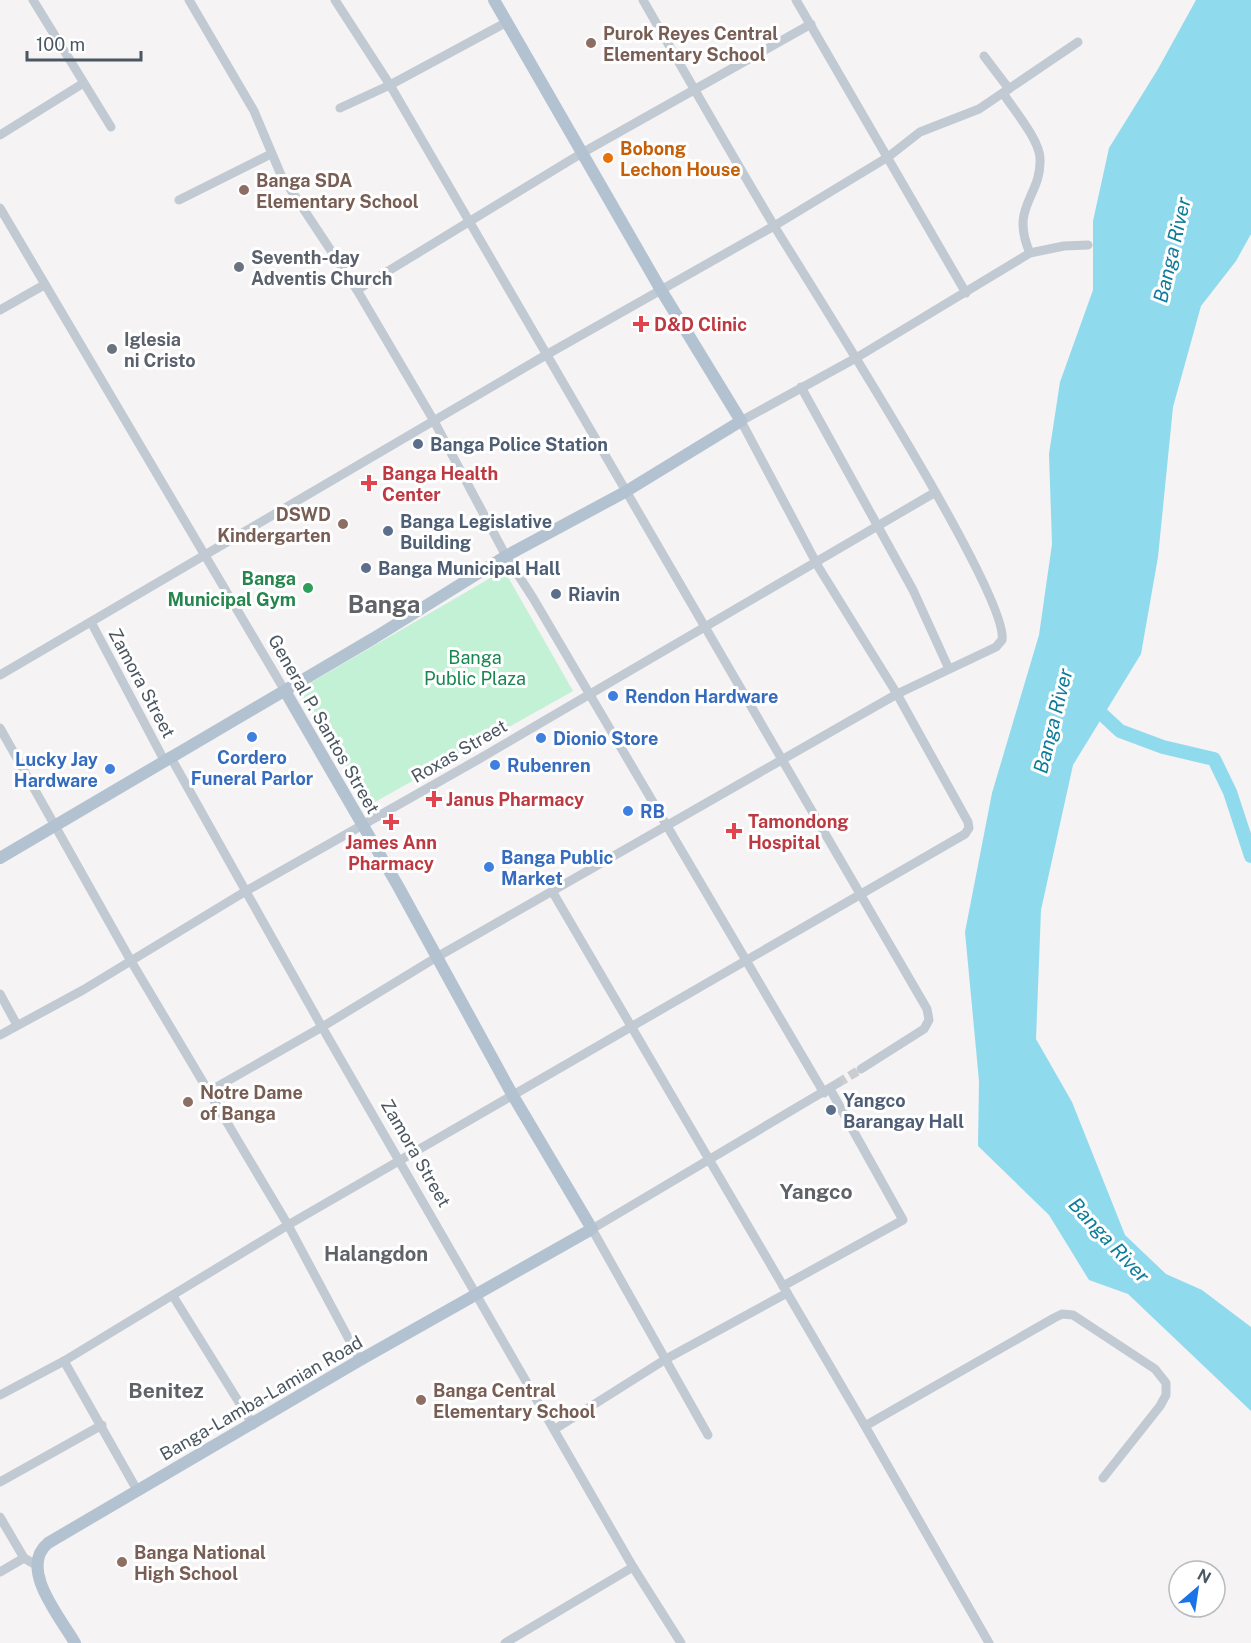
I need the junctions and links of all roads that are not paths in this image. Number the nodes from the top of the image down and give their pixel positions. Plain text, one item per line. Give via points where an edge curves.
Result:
1 (33, 0) edge
2 (189, 0) edge
3 (335, 0) edge
4 (494, 0) edge
5 (643, 0) edge
6 (796, 0) edge
7 (507, 22) junction
8 (811, 24) junction
9 (1078, 42) dead end
10 (984, 56) dead end
11 (82, 84) junction
12 (390, 85) junction
13 (695, 90) junction
14 (1006, 91) junction
15 (340, 108) dead end
16 (111, 127) dead end
17 (0, 135) edge
18 (582, 153) junction
19 (271, 154) junction
20 (888, 157) junction
21 (179, 200) dead end
22 (0, 208) edge
23 (469, 222) junction
24 (774, 226) junction
25 (1088, 245) dead end
26 (1030, 253) junction
27 (44, 285) junction
28 (357, 290) junction
29 (661, 290) junction
30 (966, 293) junction
31 (0, 310) edge
32 (546, 355) junction
33 (856, 358) junction
34 (801, 387) junction
35 (434, 421) junction
36 (741, 421) junction
37 (625, 492) junction
38 (934, 493) junction
39 (879, 526) junction
40 (204, 555) junction
41 (506, 556) junction
42 (816, 561) junction
43 (91, 622) junction
44 (705, 626) junction
45 (949, 669) junction
46 (0, 675) edge
47 (285, 691) junction
48 (897, 694) junction
49 (588, 695) junction
50 (0, 728) edge
51 (167, 758) junction
52 (783, 760) junction
53 (56, 825) junction
54 (362, 825) junction
55 (667, 825) junction
56 (0, 858) edge
57 (246, 891) junction
58 (552, 891) junction
59 (859, 895) junction
60 (437, 957) junction
61 (747, 960) junction
62 (131, 961) junction
63 (0, 994) edge
64 (17, 1025) junction
65 (322, 1027) junction
66 (631, 1027) junction
67 (0, 1035) edge
68 (861, 1069) tunnel mouth
69 (831, 1088) junction
70 (208, 1092) junction
71 (512, 1095) junction
72 (401, 1161) junction
73 (708, 1161) junction
74 (288, 1225) junction
75 (592, 1229) junction
76 (785, 1290) junction
77 (478, 1294) junction
78 (173, 1296) junction
79 (666, 1359) junction
80 (64, 1360) junction
81 (360, 1360) junction
82 (0, 1395) edge
83 (102, 1425) junction
84 (253, 1425) junction
85 (865, 1426) junction
86 (555, 1429) junction
87 (708, 1435) dead end
88 (1103, 1478) dead end
89 (0, 1482) edge
90 (137, 1490) junction
91 (0, 1517) edge
92 (30, 1561) junction
93 (633, 1567) junction
94 (0, 1572) edge
95 (75, 1643) edge
96 (505, 1643) edge
97 (681, 1643) edge
98 (988, 1643) edge

1 - 11 street
2 - 19 street via 254,111
3 - 12 street
4 - 7 main road
5 - 13 street
6 - 8 street
7 - 12 street
7 - 18 main road
8 - 13 street
8 - 20 street
9 - 14 street
10 - 14 street
11 - 16 street
11 - 17 street
12 - 15 street
12 - 23 street
13 - 18 street
13 - 24 street
14 - 20 street via 979,109 920,132
14 - 26 street via 1040,158 1021,224
18 - 23 street
18 - 29 main road
19 - 21 street
19 - 28 street
20 - 24 street
20 - 30 street
22 - 27 street, General P. Santos Street
23 - 28 street
23 - 32 street
24 - 29 street
24 - 33 street
25 - 26 street
26 - 30 street
27 - 31 street
27 - 40 street, General P. Santos Street
28 - 35 street
29 - 32 street
29 - 36 main road
30 - 33 street
32 - 35 street
32 - 37 street
33 - 34 street
33 - 38 street
34 - 36 street
34 - 39 street
35 - 40 street
35 - 41 street
36 - 37 main road
36 - 42 street
37 - 41 main road
37 - 44 street
38 - 39 street, Roxas Street
38 - 45 street via 978,571 1002,631 1002,640 996,647
39 - 42 street, Roxas Street
39 - 45 street
40 - 43 street
40 - 47 street, General P. Santos Street
41 - 47 main road
41 - 49 street
42 - 44 street, Roxas Street
42 - 48 street
43 - 46 street
43 - 51 street, Zamora Street
44 - 49 street, Roxas Street
44 - 52 street
45 - 48 street
47 - 51 main road
47 - 54 main road, General P. Santos Street
48 - 52 street
48 - 59 street via 969,828 957,841
49 - 54 street, Roxas Street
49 - 55 street
50 - 53 street
51 - 53 main road
51 - 57 street, Zamora Street
52 - 55 street
52 - 59 street
53 - 56 main road
53 - 62 street
54 - 57 street, Roxas Street
54 - 60 main road, General P. Santos Street
55 - 58 street
55 - 61 street
57 - 62 street, Roxas Street
57 - 65 street, Zamora Street
58 - 60 street
58 - 66 street
59 - 61 street
59 - 68 street via 929,1014 919,1034
60 - 65 street
60 - 71 main road, General P. Santos Street
61 - 66 street
61 - 69 street
62 - 64 street, Roxas Street
62 - 70 street
63 - 64 street
64 - 67 street, Roxas Street
65 - 70 street
65 - 72 street, Zamora Street
66 - 71 street
66 - 73 street
69 - 73 street
69 - 76 street via 903,1220
70 - 74 street
71 - 72 street
71 - 75 main road, General P. Santos Street
72 - 74 street
72 - 77 street, Zamora Street
73 - 75 street
73 - 76 street
74 - 78 street
74 - 81 street
75 - 77 main road, Banga-Lamba-Lamian Road
75 - 79 street
76 - 79 street
76 - 85 street
77 - 81 main road, Banga-Lamba-Lamian Road
77 - 86 street, Zamora Street
78 - 80 street
78 - 84 street
79 - 86 street
79 - 87 street
80 - 82 street
80 - 83 street
81 - 84 main road, Banga-Lamba-Lamian Road
83 - 89 street
83 - 90 street
84 - 90 main road, Banga-Lamba-Lamian Road
85 - 88 street via 1054,1318 1070,1314 1155,1369 1166,1383 1166,1395 1160,1406
85 - 98 street
86 - 93 street, Zamora Street
90 - 92 main road, Banga-Lamba-Lamian Road via 48,1543
91 - 92 street
92 - 94 street
92 - 95 main road
93 - 96 street
93 - 97 street, Zamora Street

